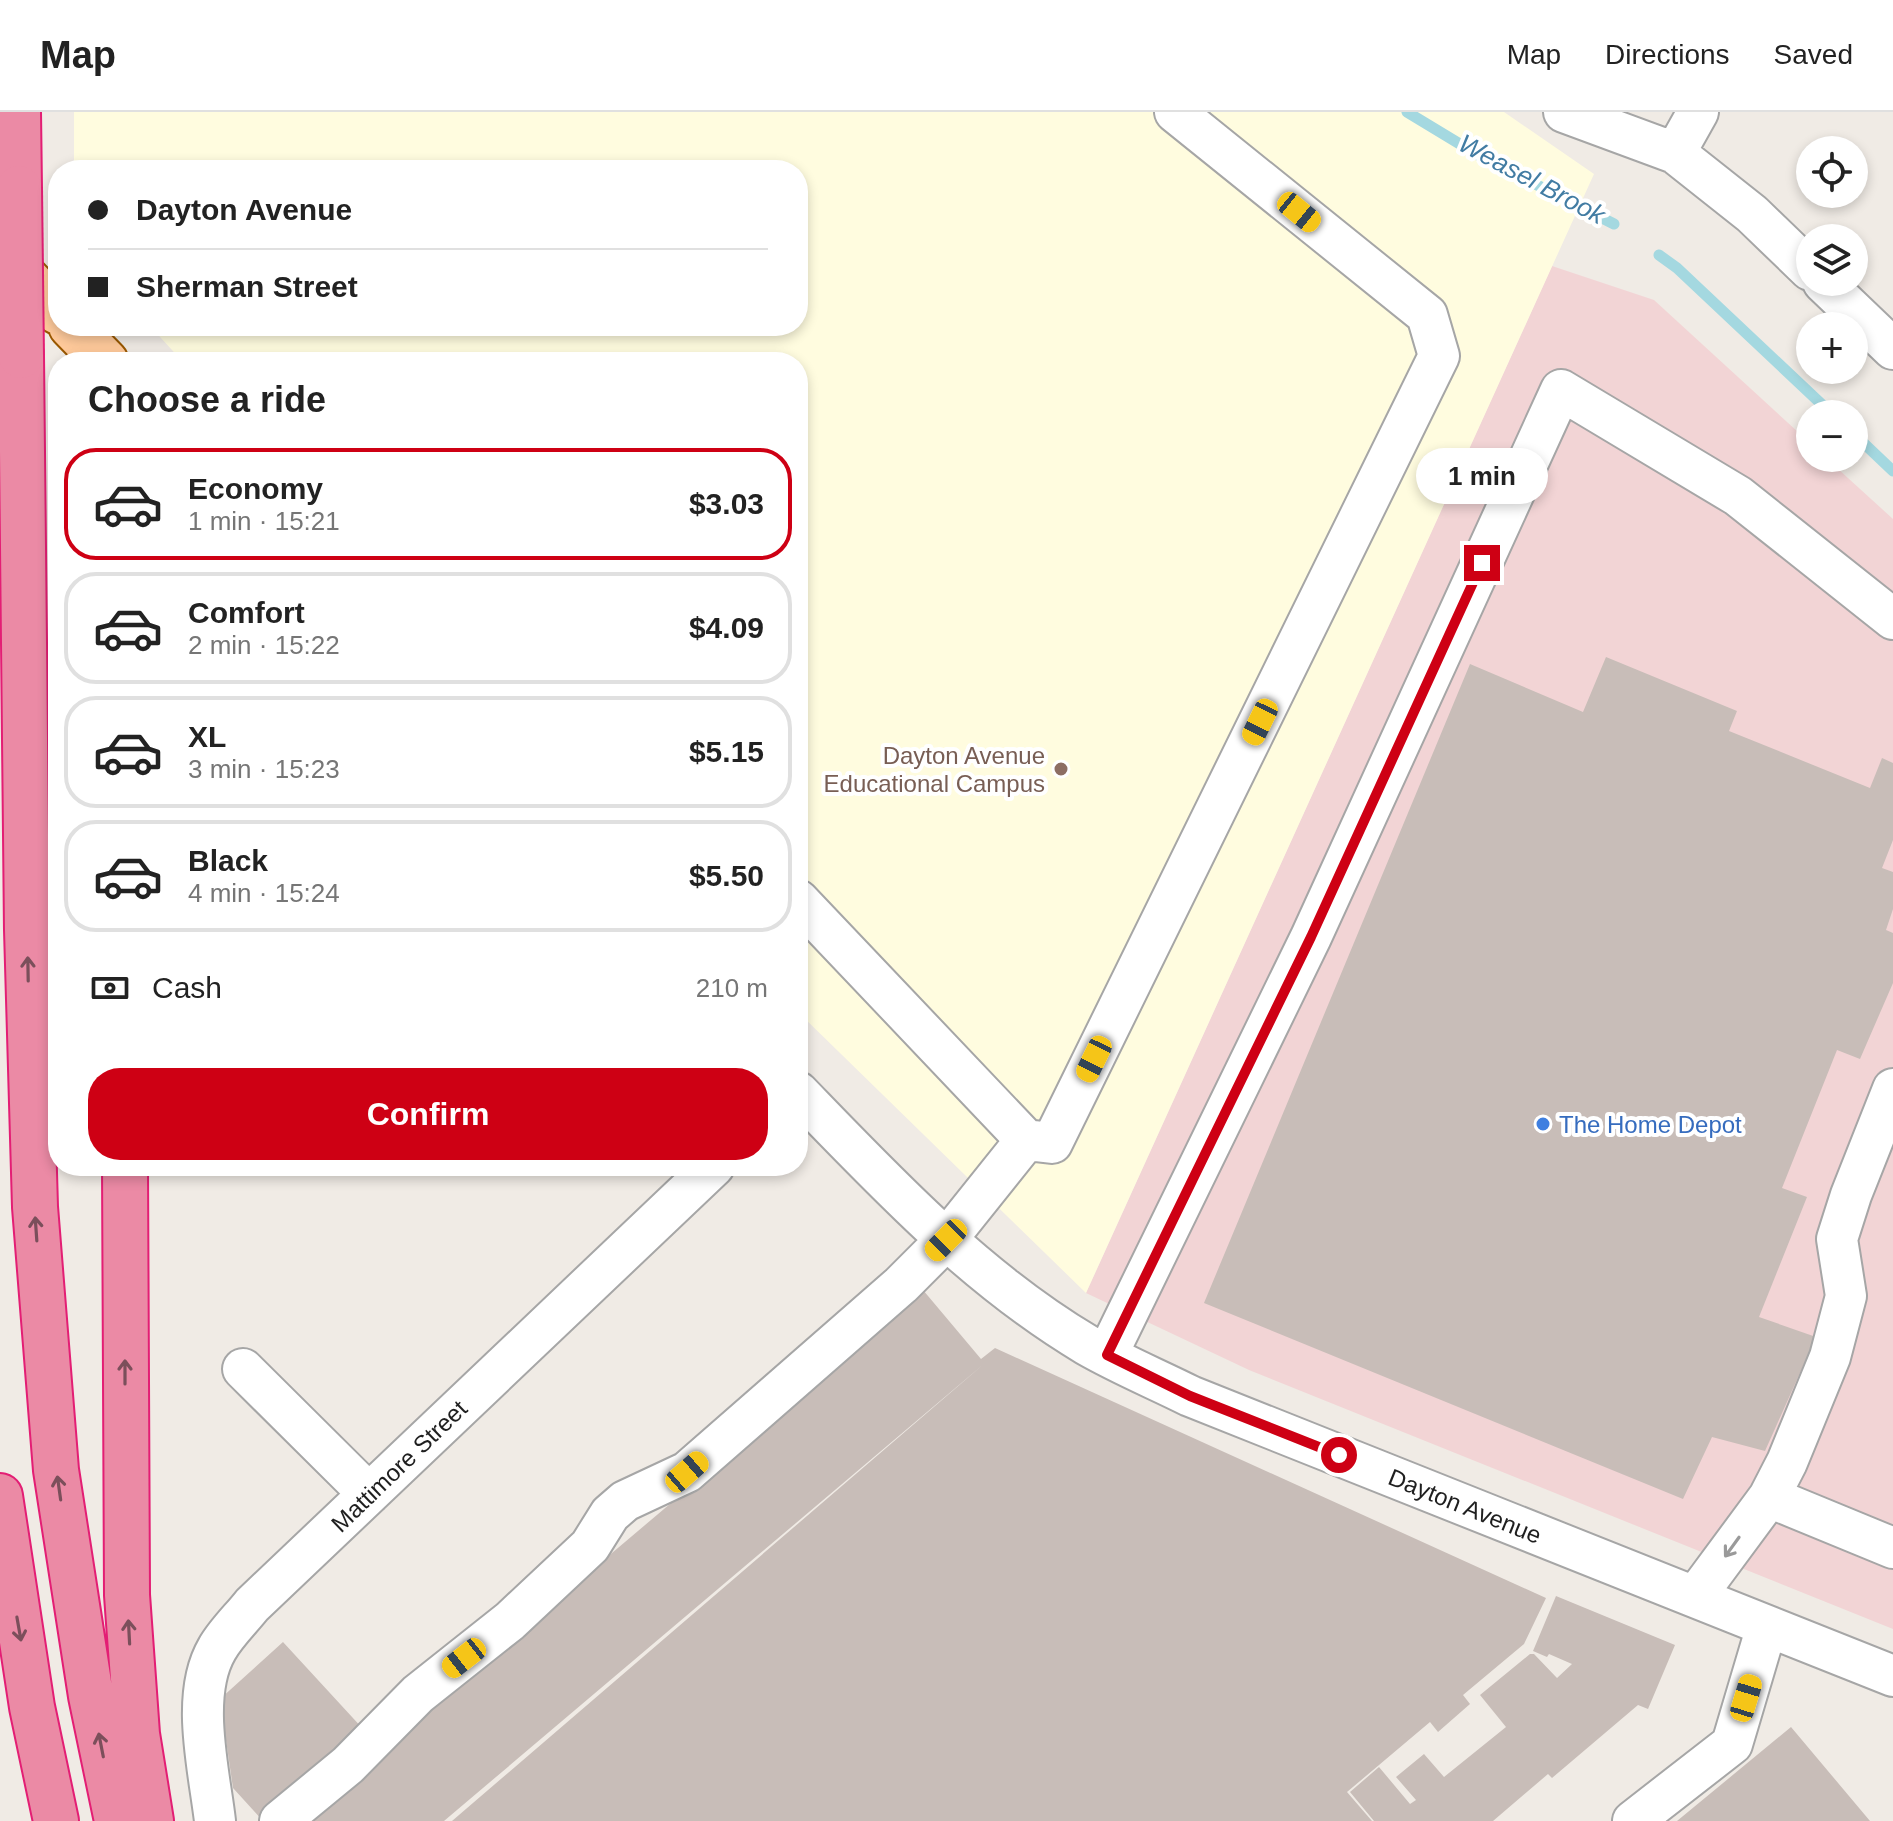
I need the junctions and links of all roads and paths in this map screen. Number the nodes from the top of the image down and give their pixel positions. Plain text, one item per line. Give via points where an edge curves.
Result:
1 (18, 112) edge
2 (1175, 112) edge
3 (1564, 112) edge
4 (1698, 112) edge
5 (1675, 153) junction
6 (0, 251) edge
7 (1796, 256) edge
8 (1838, 296) edge
9 (48, 301) edge
10 (81, 336) edge
11 (1893, 349) edge
12 (96, 352) edge
13 (1893, 619) edge
14 (808, 911) edge
15 (1893, 1089) edge
16 (808, 1102) edge
17 (1026, 1140) junction
18 (125, 1176) edge
19 (703, 1176) edge
20 (946, 1240) junction
21 (1107, 1355) junction
22 (243, 1369) dead end
23 (369, 1494) junction
24 (0, 1496) edge
25 (1769, 1497) junction
26 (1893, 1548) edge
27 (1695, 1597) junction
28 (1767, 1626) junction
29 (0, 1663) edge
30 (1893, 1676) edge
31 (38, 1821) edge
32 (56, 1821) edge
33 (117, 1821) edge
34 (151, 1821) edge
35 (215, 1821) edge
36 (280, 1821) edge
37 (1633, 1821) edge

33 -> 1 highway, bridge via 84,1655 56,1470 35,1207
2 - 17 street via 1427,315 1439,356 1052,1143
3 - 5 street
4 - 5 street
5 - 7 street
6 - 9 main road
8 - 11 street
10 - 12 main road
13 - 21 street via 1738,496 1561,390 1311,937
14 - 17 street
15 - 25 street via 1837,1239 1846,1296 1830,1357
16 - 20 street, Dayton Avenue
17 - 20 street
34 -> 18 highway via 137,1734 127,1595
19 - 23 street, Mattimore Street
20 - 21 street, Dayton Avenue via 1016,1296
20 - 36 street via 687,1472 625,1501 610,1514 590,1546 510,1621 418,1694 348,1765
21 - 27 street, Dayton Avenue via 1190,1396
22 - 23 street
23 - 35 street, Mattimore Street via 252,1605 217,1648 203,1681
24 -> 32 highway
25 - 26 street
25 -> 27 street
27 - 28 street, Dayton Avenue
28 - 30 street, Dayton Avenue
28 - 37 street via 1732,1744
29 - 31 highway

